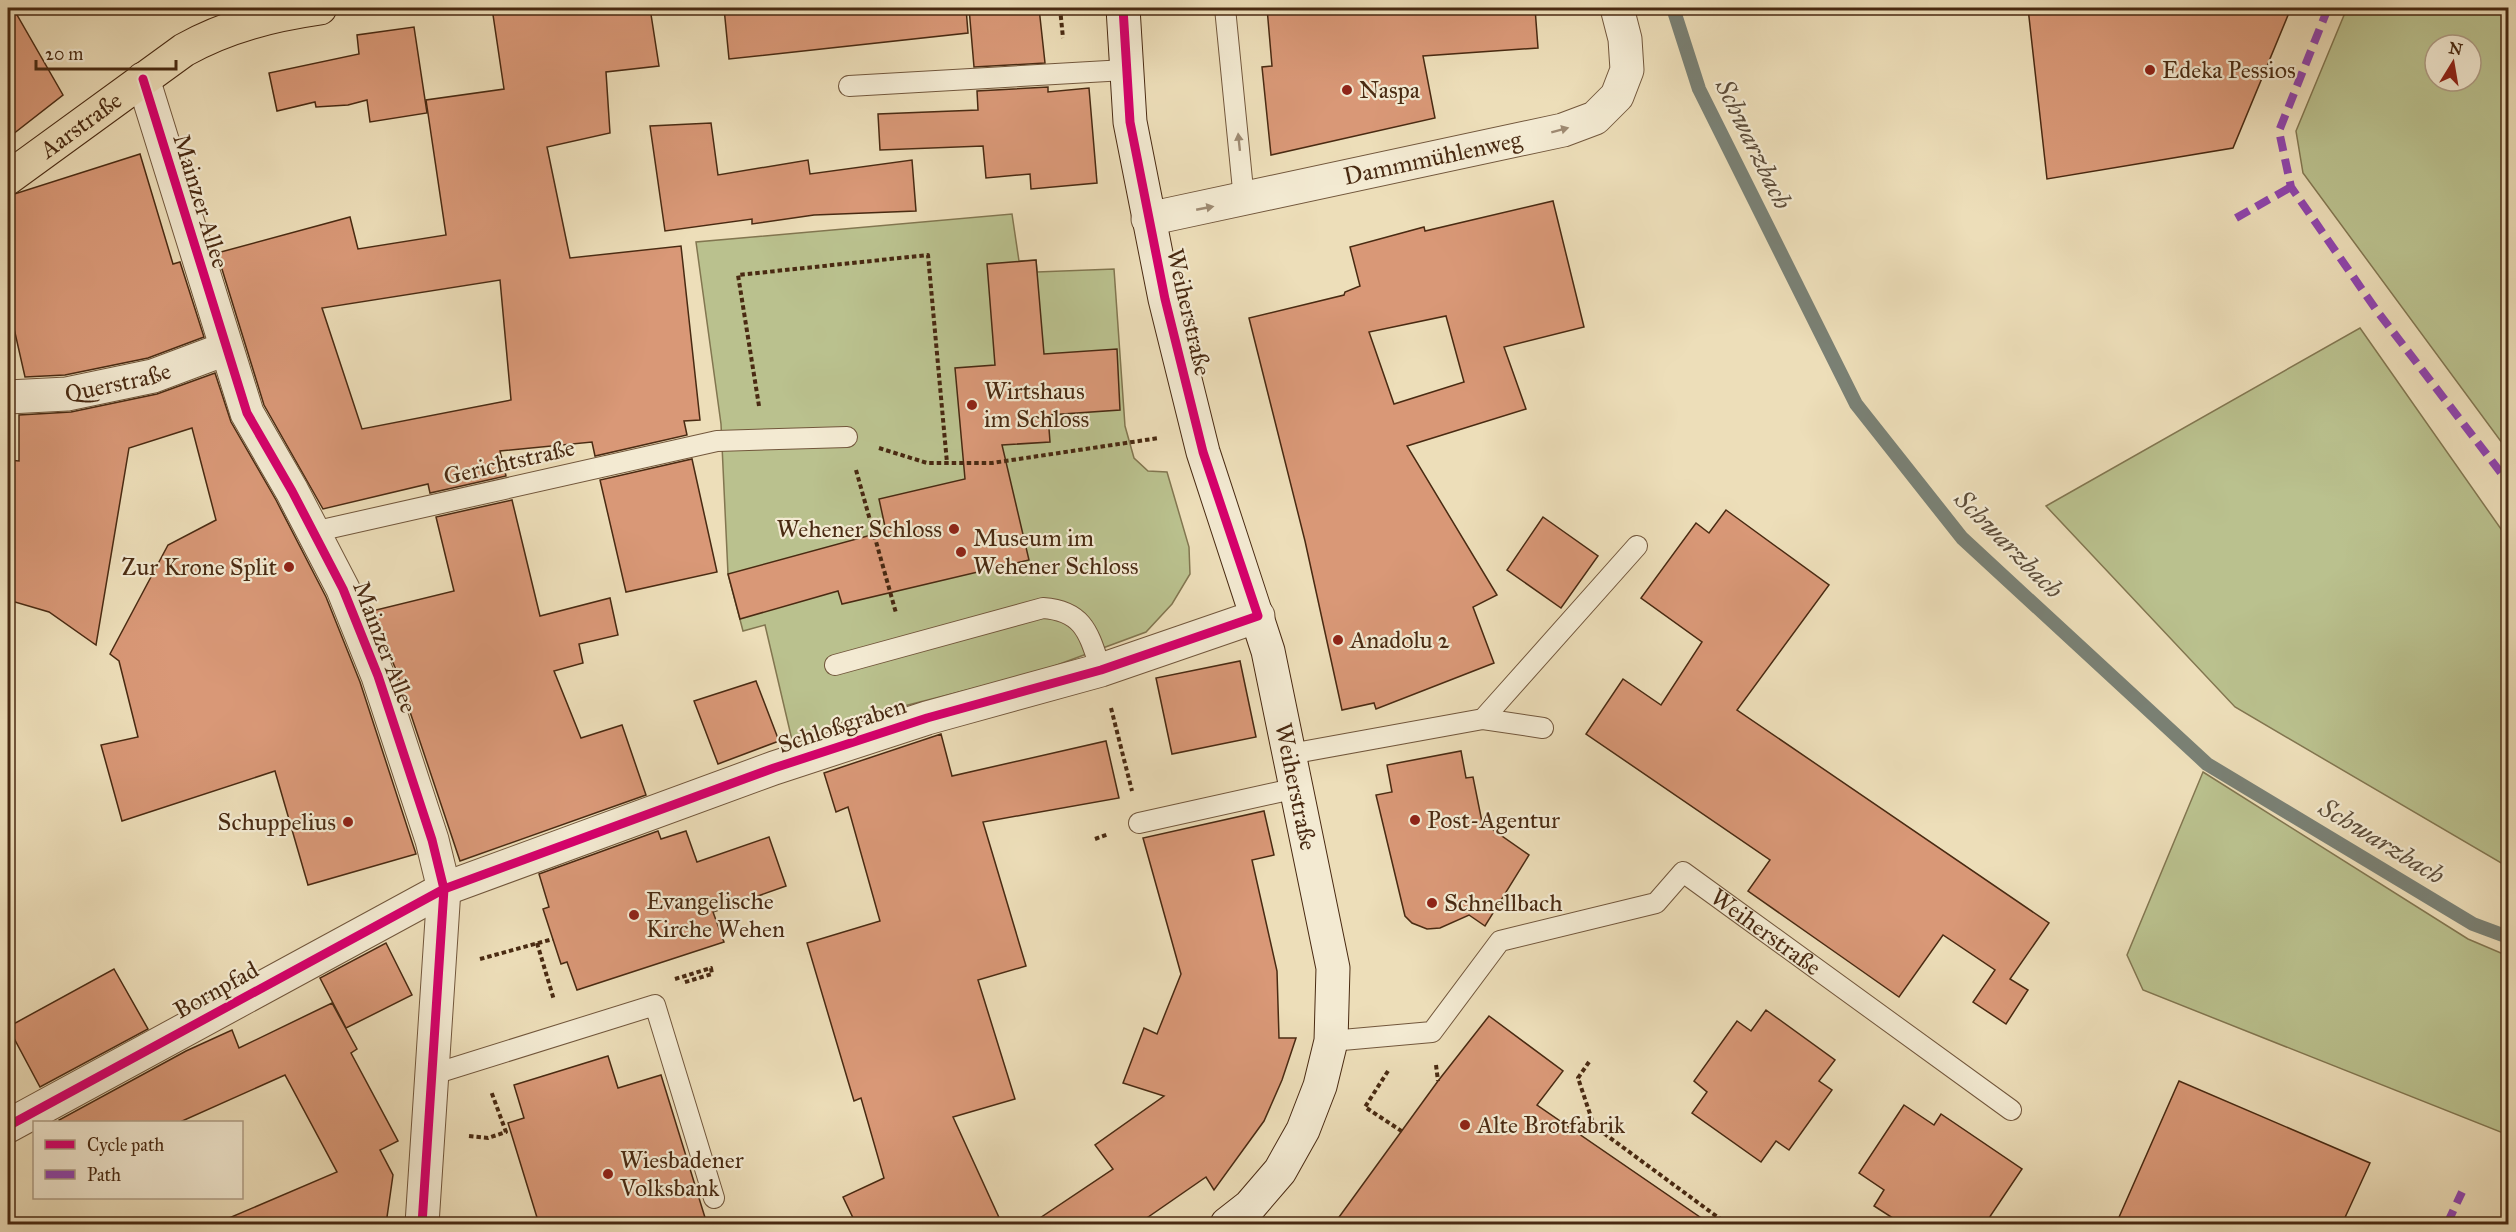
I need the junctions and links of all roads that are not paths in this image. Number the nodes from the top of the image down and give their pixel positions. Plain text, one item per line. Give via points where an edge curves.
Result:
1 (320, 8) edge
2 (1123, 8) edge
3 (1225, 8) edge
4 (1617, 8) edge
5 (240, 16) edge
6 (1125, 70) junction
7 (143, 79) junction
8 (849, 86) dead end
9 (11, 168) edge
10 (1245, 200) junction
11 (1148, 219) junction
12 (225, 349) junction
13 (8, 397) edge
14 (847, 437) road end
15 (312, 532) junction
16 (1637, 546) dead end
17 (1258, 616) junction
18 (835, 665) dead end
19 (1101, 670) junction
20 (1483, 719) junction
21 (1542, 728) dead end
22 (1290, 754) junction
23 (1297, 788) junction
24 (1139, 823) dead end
25 (444, 889) junction
26 (1330, 1041) junction
27 (434, 1074) junction
28 (2011, 1110) dead end
29 (8, 1126) edge
30 (714, 1198) dead end
31 (422, 1224) edge
32 (1227, 1224) edge

1 - 5 main road, Aarstraße
2 - 6 street, Weiherstraße
10 -> 3 lane
10 -> 4 street, Dammmühlenweg via 1563,130 1595,118 1617,96 1627,70
5 - 7 main road, Aarstraße
6 - 8 lane
6 - 11 street, Weiherstraße
7 - 9 main road, Aarstraße
7 - 12 street, Mainzer Allee
11 -> 10 street, Dammmühlenweg
11 - 17 street, Weiherstraße via 1198,432
12 - 13 street, Querstraße via 153,376 66,394
12 - 15 street, Mainzer Allee via 247,413
14 - 15 lane, Gerichtstraße via 717,441
15 - 25 street, Mainzer Allee via 343,589 378,676 432,840
16 - 20 lane
17 - 19 street, Schloßgraben
17 - 22 street, Weiherstraße
18 - 19 lane via 1043,609 1060,609 1077,619 1089,634
19 - 25 street, Schloßgraben via 927,718 774,768
20 - 21 lane
20 - 22 lane
22 - 23 street, Weiherstraße
23 - 24 lane
23 - 26 street, Weiherstraße via 1331,951 1334,994
25 - 27 street, Mainzer Allee
25 - 29 street, Bornpfad
26 - 28 lane, Weiherstraße via 1432,1032 1500,941 1656,903 1683,872
26 - 32 street, Weiherstraße via 1320,1086 1303,1130 1280,1171 1250,1206
27 - 30 lane via 655,1005
27 - 31 street, Mainzer Allee

